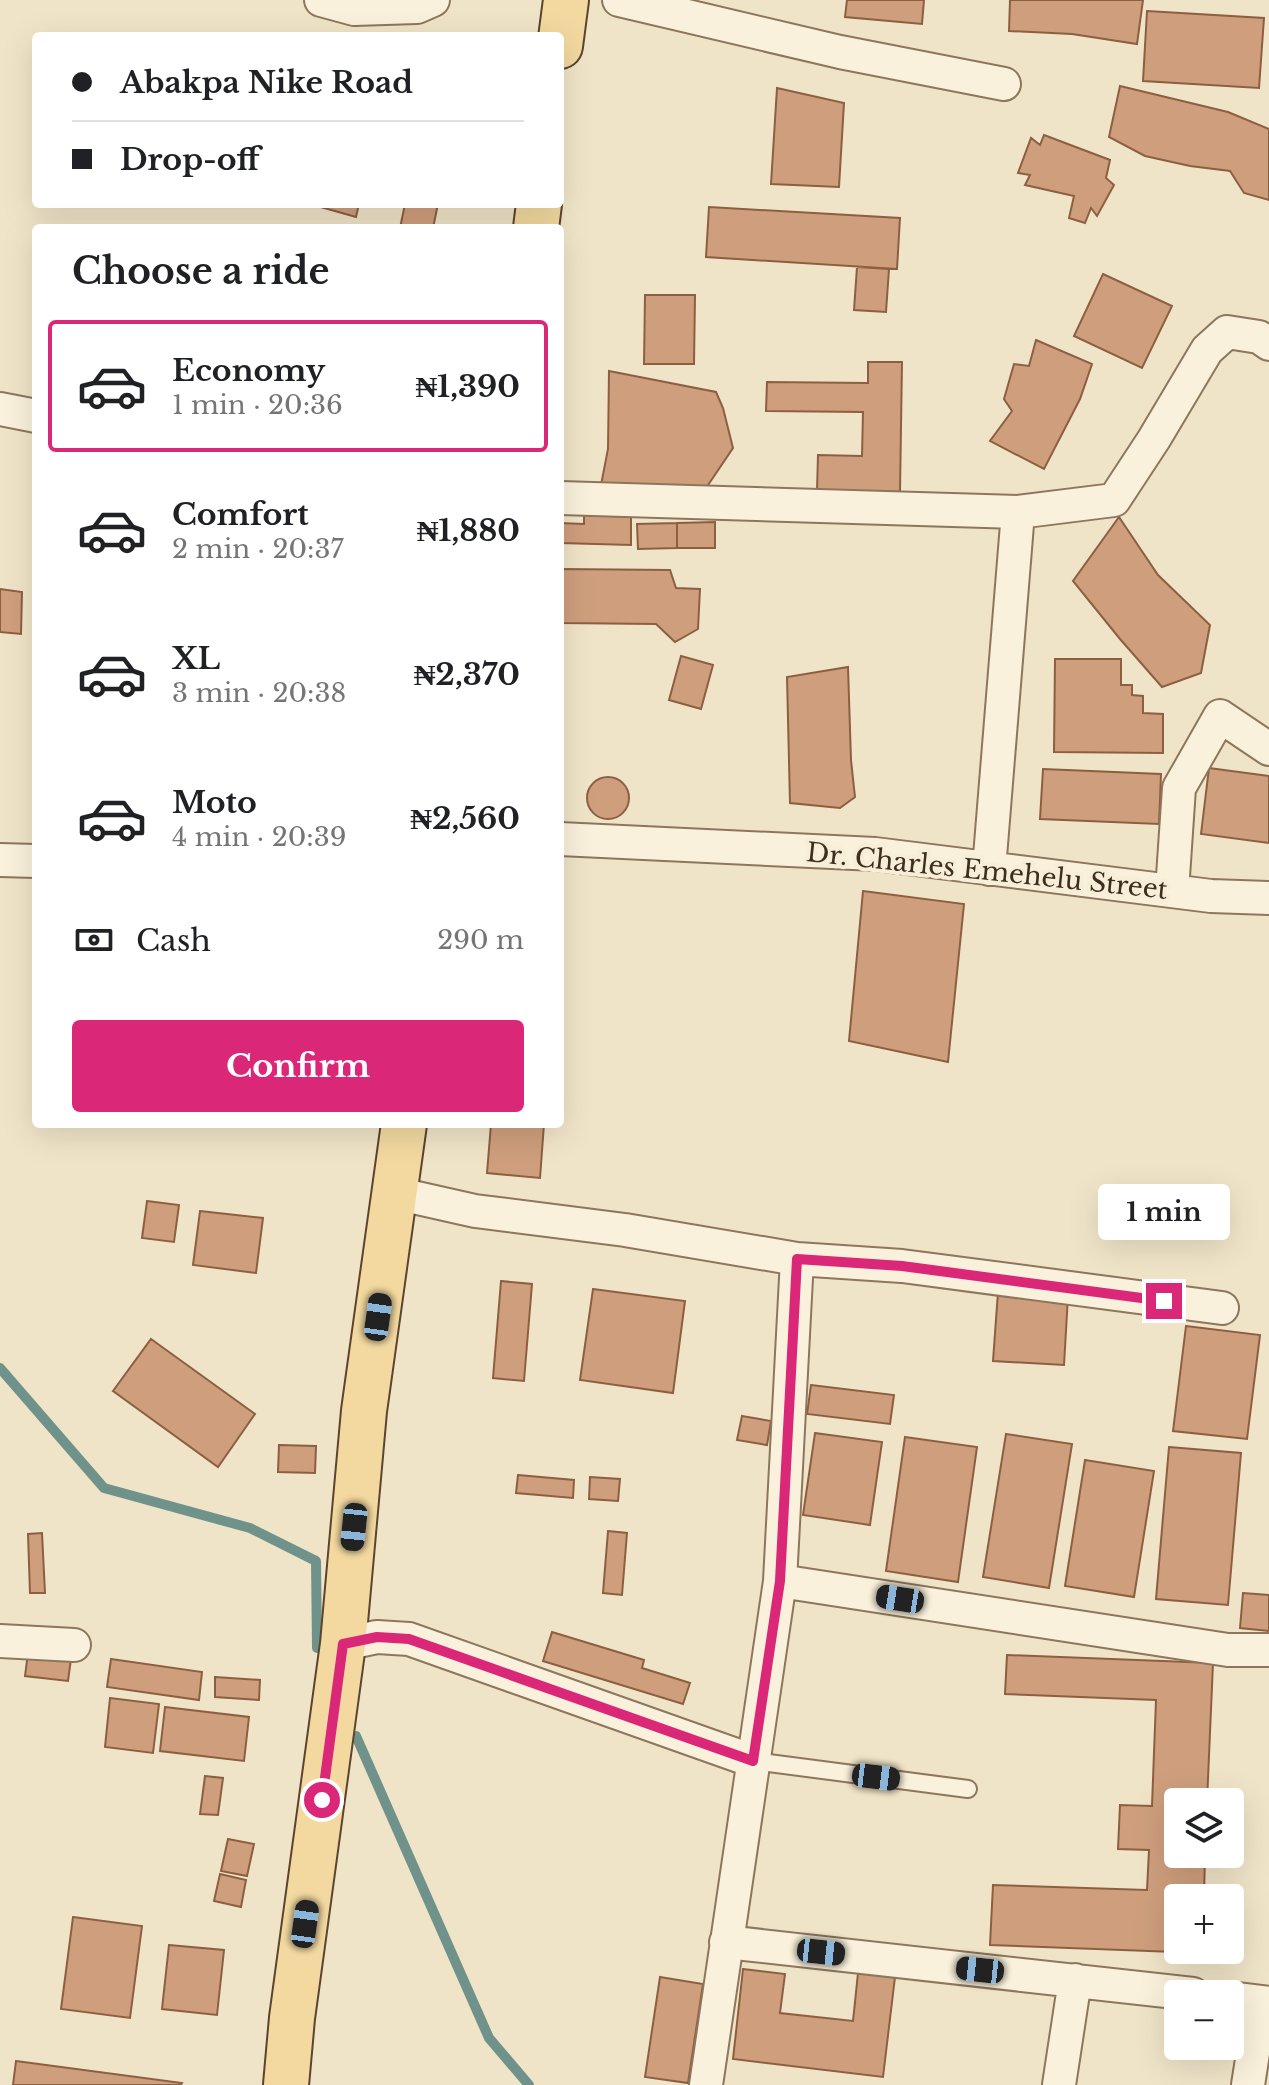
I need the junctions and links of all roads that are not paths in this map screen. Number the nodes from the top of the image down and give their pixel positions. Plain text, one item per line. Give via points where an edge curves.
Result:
1 (321, 0) edge
2 (433, 0) edge
3 (566, 0) edge
4 (619, 0) edge
5 (562, 32) edge
6 (1004, 84) dead end
7 (1269, 344) edge
8 (0, 409) edge
9 (32, 415) edge
10 (564, 498) edge
11 (1018, 512) junction
12 (1269, 749) edge
13 (564, 839) edge
14 (0, 860) edge
15 (32, 861) edge
16 (989, 869) junction
17 (1172, 891) junction
18 (1269, 898) edge
19 (403, 1128) edge
20 (395, 1193) junction
21 (797, 1259) junction
22 (1222, 1308) dead end
23 (780, 1581) junction
24 (0, 1641) edge
25 (343, 1644) junction
26 (74, 1645) dead end
27 (1269, 1650) edge
28 (753, 1761) junction
29 (968, 1789) dead end
30 (726, 1942) junction
31 (1075, 1980) junction
32 (1164, 1991) edge
33 (1253, 2001) edge
34 (286, 2085) edge
35 (706, 2085) edge
36 (1059, 2085) edge
37 (1248, 2085) edge

1 - 2 street via 354,9 417,7
3 - 5 main road
4 - 6 street
7 - 11 street via 1227,332 1207,350 1114,500
8 - 9 street
10 - 11 street
11 - 16 street
12 - 17 street via 1220,716 1179,788
13 - 16 street, Dr. Charles Emehelu Street via 875,854
14 - 15 street
16 - 17 street, Dr. Charles Emehelu Street
17 - 18 street, Dr. Charles Emehelu Street
19 - 20 main road
20 - 21 street via 475,1211
20 - 25 main road via 364,1411
21 - 22 street via 902,1266
21 - 23 street
23 - 27 street via 1228,1650
23 - 28 street
24 - 26 street
25 - 28 street via 377,1637 409,1639
25 - 34 main road
28 - 29 lane
28 - 30 street
30 - 31 street
30 - 35 street
31 - 32 street
31 - 36 street
33 - 37 street

